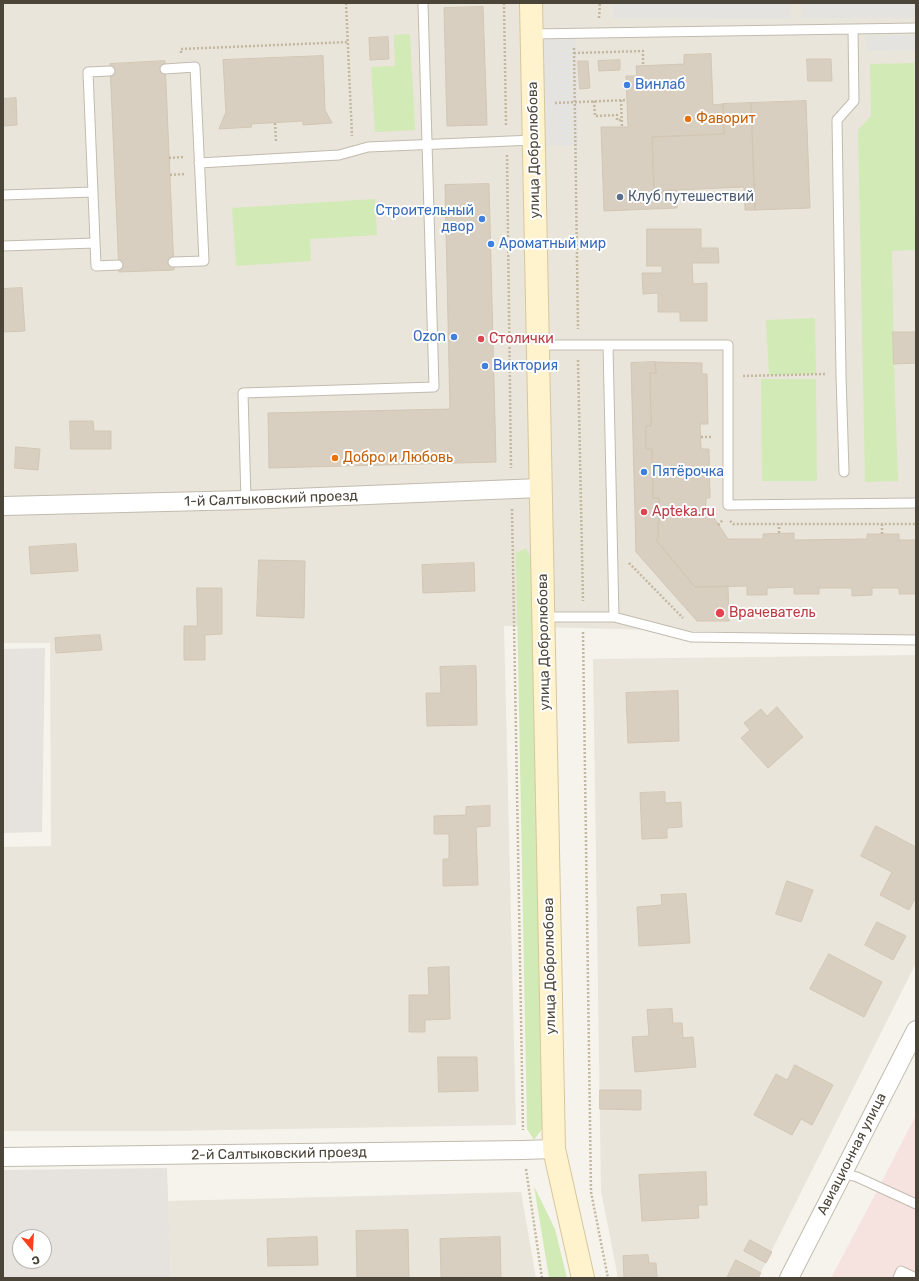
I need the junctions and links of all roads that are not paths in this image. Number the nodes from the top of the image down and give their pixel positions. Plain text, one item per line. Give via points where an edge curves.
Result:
1 (423, 3) edge
2 (531, 3) edge
3 (916, 28) edge
4 (853, 29) junction
5 (531, 34) junction
6 (165, 69) dead end
7 (110, 71) dead end
8 (534, 140) junction
9 (427, 144) junction
10 (199, 163) junction
11 (93, 192) junction
12 (3, 195) edge
13 (95, 243) junction
14 (3, 246) edge
15 (173, 262) dead end
16 (118, 265) dead end
17 (538, 345) junction
18 (608, 345) junction
19 (844, 472) dead end
20 (540, 488) junction
21 (246, 500) junction
22 (916, 503) edge
23 (3, 506) edge
24 (543, 617) junction
25 (614, 618) junction
26 (916, 640) edge
27 (916, 1030) edge
28 (554, 1148) junction
29 (3, 1157) edge
30 (842, 1173) junction
31 (916, 1204) edge
32 (582, 1278) edge
33 (789, 1278) edge
34 (898, 1278) edge
35 (916, 1278) edge

1 - 9 lane
2 - 5 street, улица Добролюбова
3 - 4 lane
4 - 5 lane
4 - 19 lane via 854,102 837,120 840,375
5 - 8 street, улица Добролюбова
6 - 10 lane via 195,67
7 - 11 lane via 88,72
8 - 9 lane
8 - 17 street, улица Добролюбова
9 - 10 lane via 368,147 339,155
9 - 21 lane via 434,387 243,393
10 - 15 lane via 204,261
11 - 12 lane
11 - 13 lane
13 - 14 lane
13 - 16 lane via 96,266
17 - 18 lane
17 - 20 street, улица Добролюбова
18 - 22 lane via 728,345 728,505
18 - 25 lane
20 - 21 street, 1-й Салтыковский проезд
20 - 24 street, улица Добролюбова
21 - 23 street, 1-й Салтыковский проезд
24 - 25 lane
24 - 28 street, улица Добролюбова
25 - 26 lane via 691,637
27 - 30 street, Авиационная улица
28 - 29 street, 2-й Салтыковский проезд
28 - 32 street, улица Добролюбова
30 - 31 lane
30 - 33 street, Авиационная улица
34 - 35 lane via 901,1271

